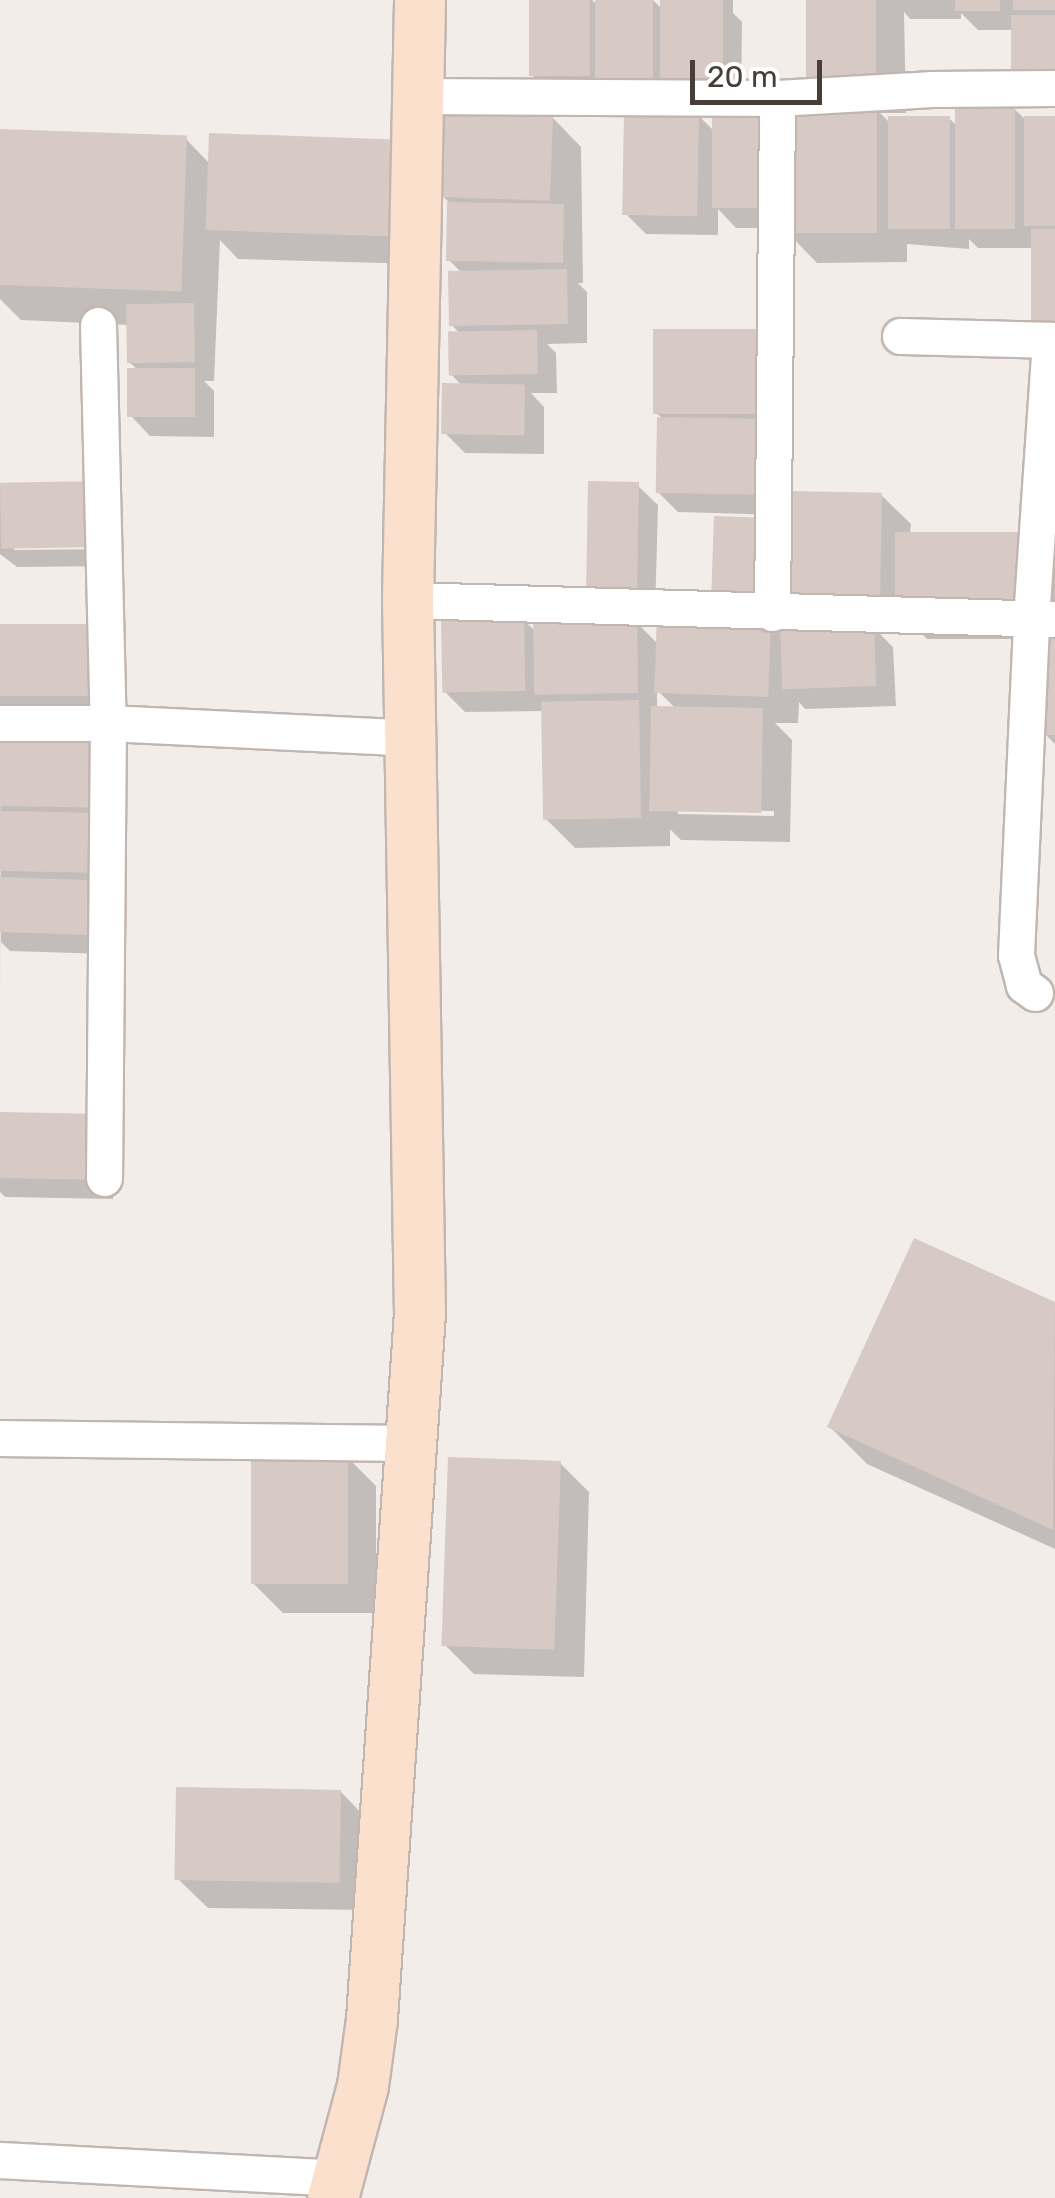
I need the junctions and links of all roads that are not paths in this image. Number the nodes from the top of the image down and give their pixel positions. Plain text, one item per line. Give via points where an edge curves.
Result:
1 (420, 0) edge
2 (1055, 88) edge
3 (416, 96) junction
4 (777, 98) junction
5 (98, 326) dead end
6 (900, 336) dead end
7 (1052, 340) edge
8 (408, 600) junction
9 (772, 613) junction
10 (1043, 619) edge
11 (0, 722) edge
12 (108, 723) junction
13 (412, 738) junction
14 (1034, 993) dead end
15 (104, 1178) dead end
16 (0, 1438) edge
17 (412, 1443) junction
18 (0, 2160) edge
19 (336, 2188) edge

1 - 3 street
2 - 4 street
3 - 4 street
3 - 8 street
4 - 9 street
5 - 12 street
6 - 7 street
7 - 10 street
8 - 9 street
8 - 13 street
9 - 10 street
10 - 14 street via 1016,955 1024,985
11 - 12 street
12 - 13 street
12 - 15 street
13 - 17 street via 420,1314
16 - 17 street
17 - 19 street via 372,2019 363,2086
18 - 19 street

